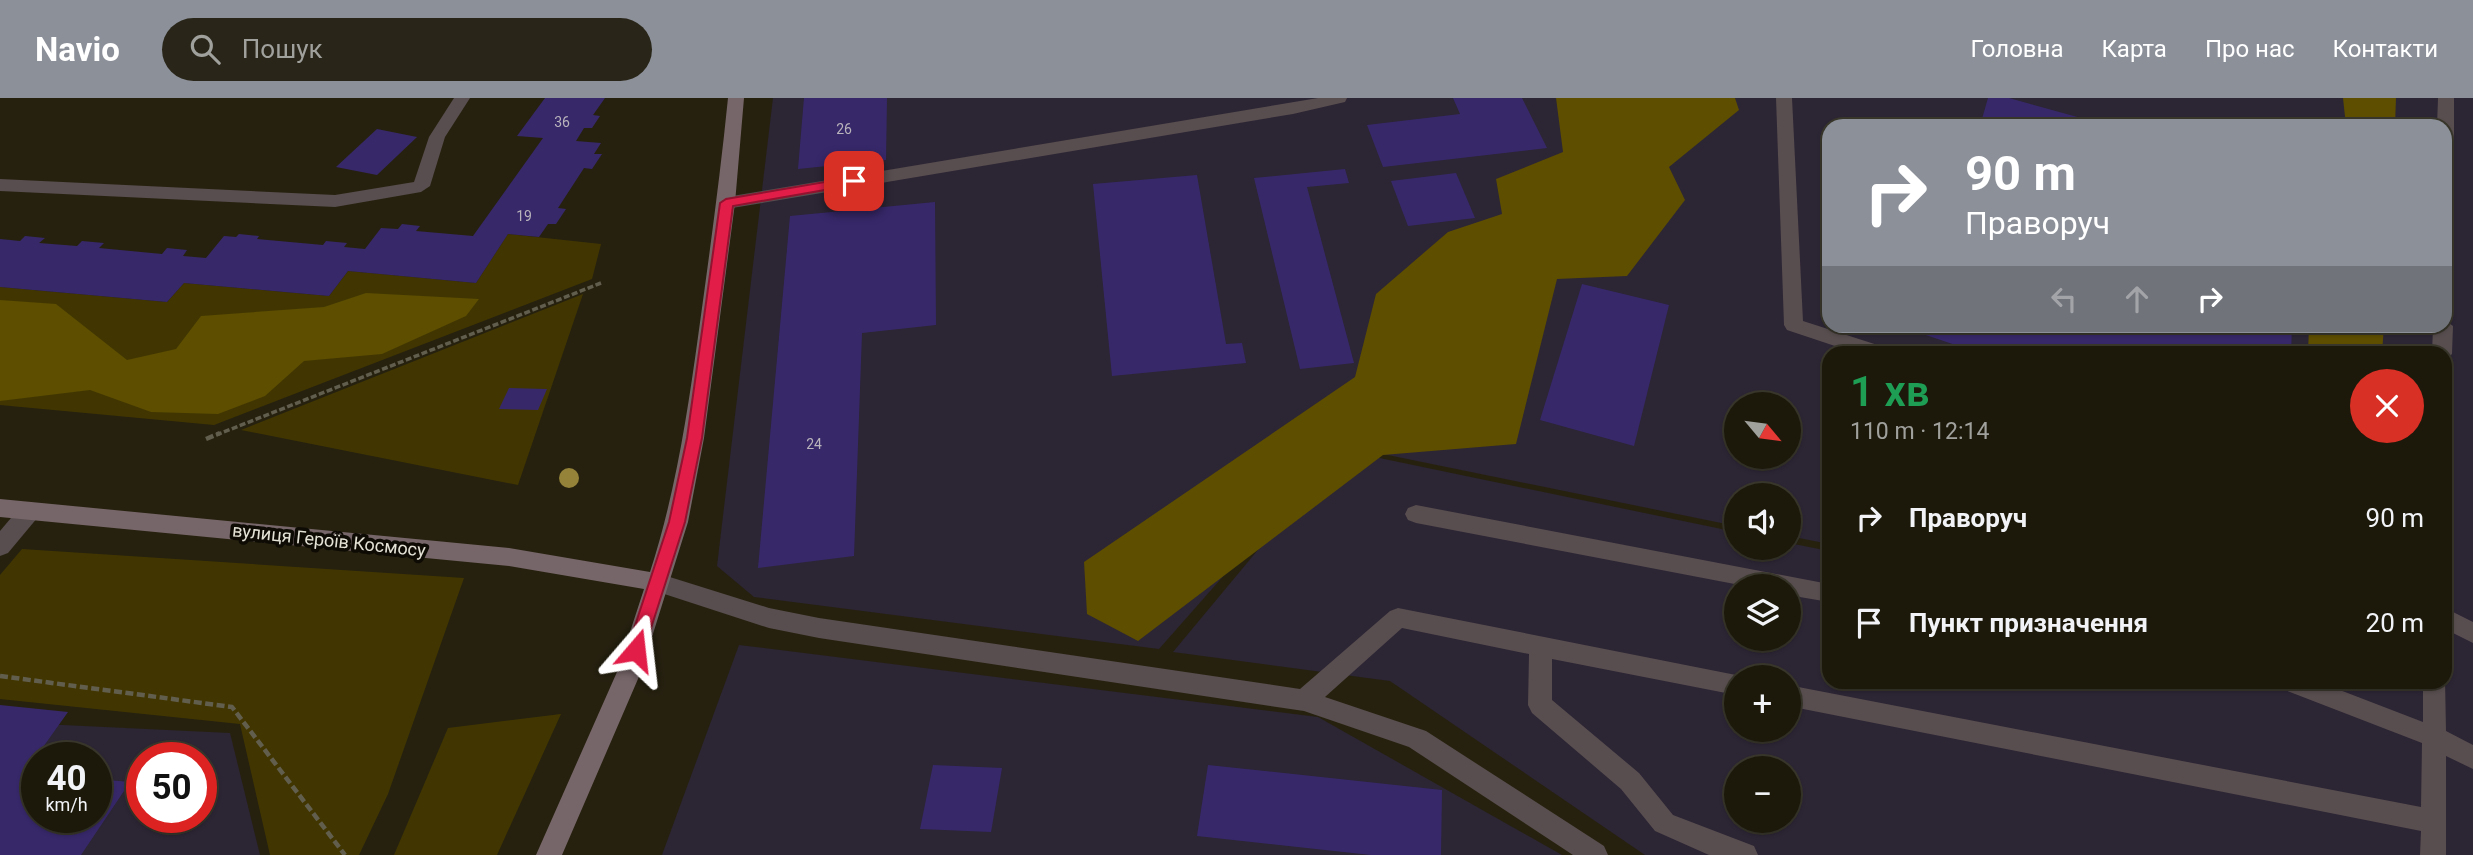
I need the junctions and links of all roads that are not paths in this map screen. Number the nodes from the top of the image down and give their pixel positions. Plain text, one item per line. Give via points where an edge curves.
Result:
1 (462, 98) edge
2 (736, 98) edge
3 (1339, 98) edge
4 (1784, 98) edge
5 (2446, 98) edge
6 (2446, 119) edge
7 (0, 185) edge
8 (726, 203) junction
9 (1858, 346) edge
10 (0, 508) edge
11 (30, 511) junction
12 (1416, 514) dead end
13 (0, 547) edge
14 (657, 582) junction
15 (1822, 592) edge
16 (2452, 622) edge
17 (2473, 633) edge
18 (1541, 646) junction
19 (1724, 682) edge
20 (2308, 689) edge
21 (2435, 689) edge
22 (1801, 698) edge
23 (1304, 700) junction
24 (2434, 737) junction
25 (2473, 758) edge
26 (2431, 821) junction
27 (549, 855) edge
28 (1595, 855) edge
29 (1745, 855) edge
30 (2433, 855) edge

1 - 7 lane via 437,136 421,186 335,201
2 - 8 main road
3 - 8 lane
4 - 9 lane via 1794,325
5 - 6 lane
8 - 14 main road via 694,438 677,522
10 - 11 main road, вулиця Героїв Космосу
11 - 13 lane
11 - 14 main road, вулиця Героїв Космосу via 509,557
12 - 15 lane
14 - 23 lane via 769,618
14 - 27 main road via 629,672
16 - 17 lane
18 - 19 lane
18 - 23 lane via 1398,618
18 - 29 lane via 1540,705 1630,781 1664,823
20 - 24 lane
21 - 24 lane
22 - 26 lane
23 - 28 lane via 1417,739
24 - 25 lane
24 - 26 lane
26 - 30 lane

